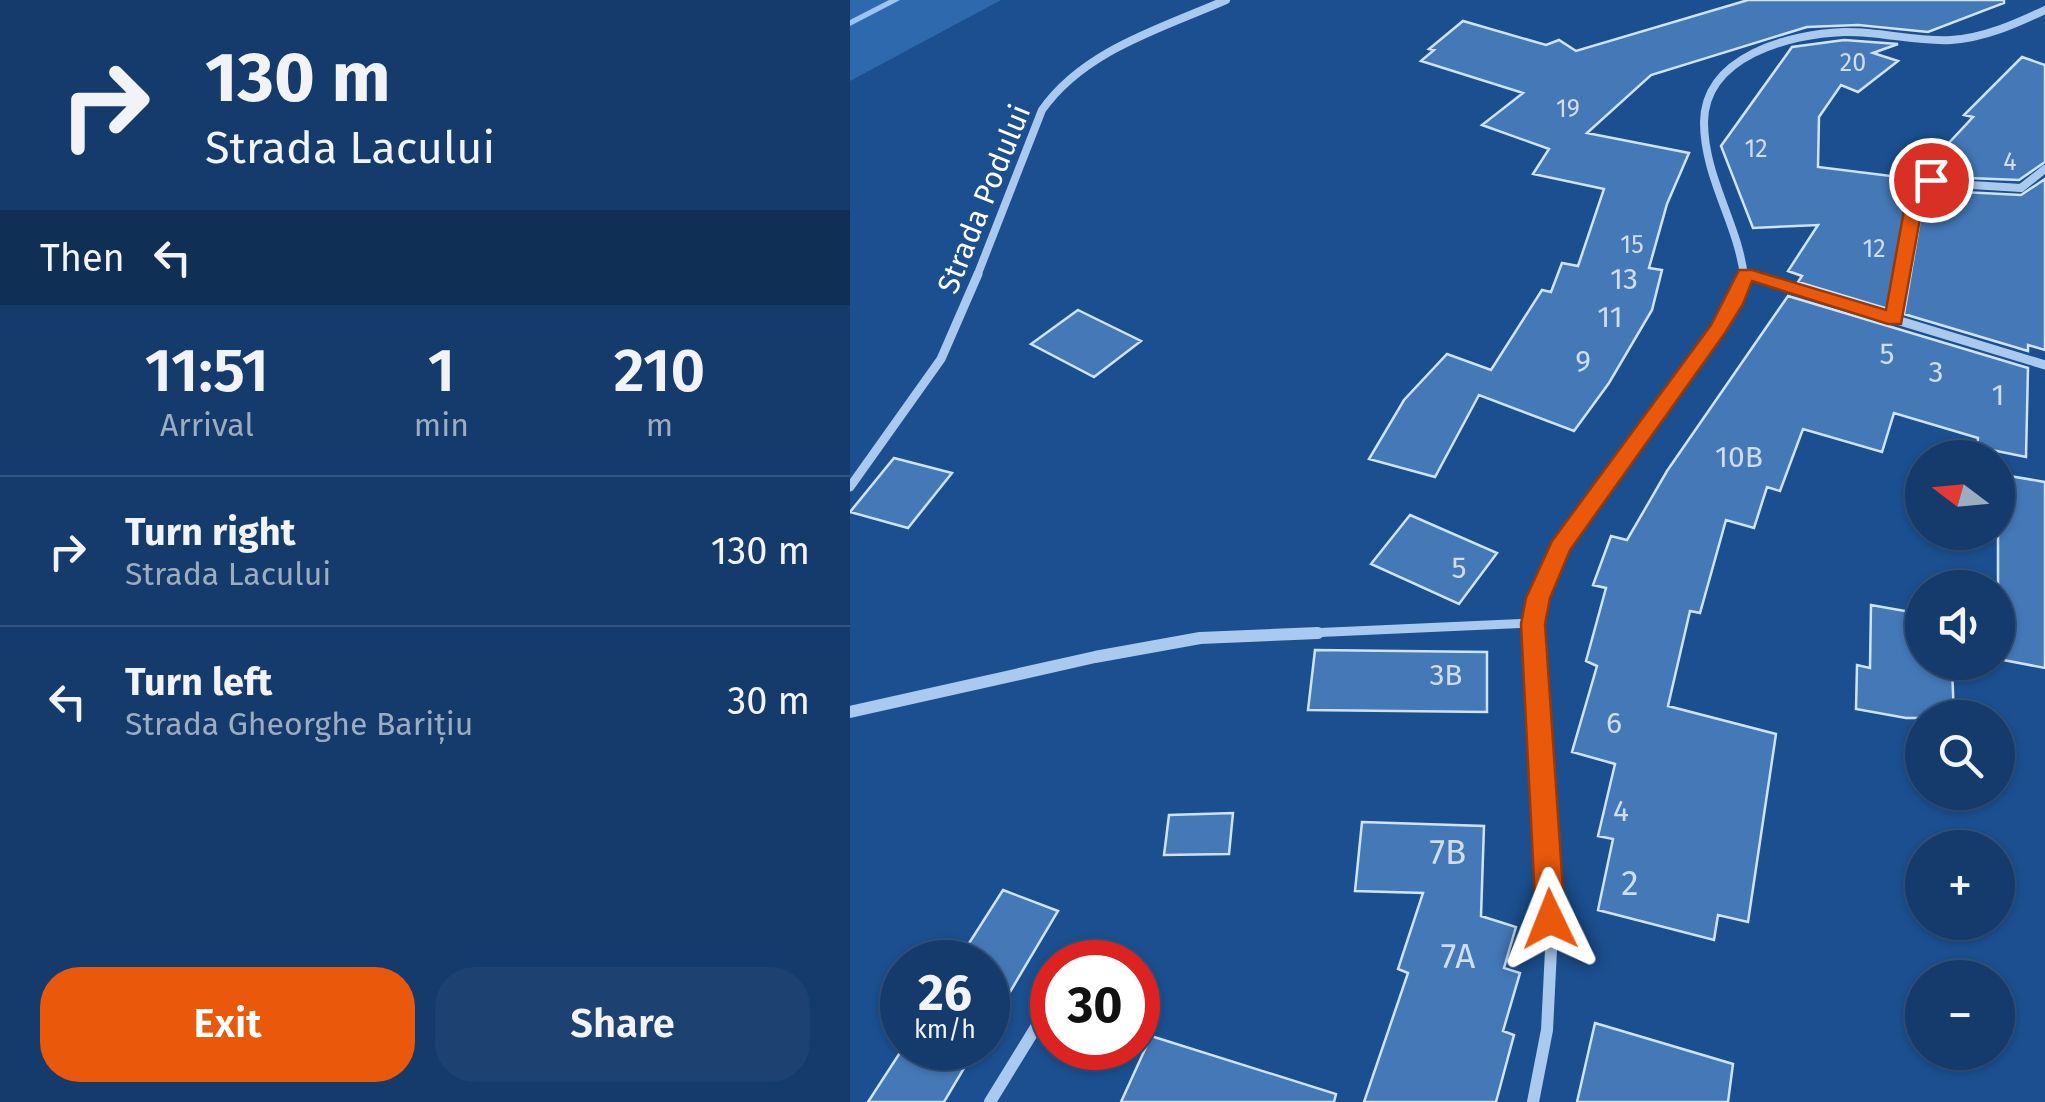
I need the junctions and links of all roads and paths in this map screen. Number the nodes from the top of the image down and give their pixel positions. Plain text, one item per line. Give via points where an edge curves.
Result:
1 (1226, 0) edge
2 (2045, 10) edge
3 (2045, 169) edge
4 (1745, 274) junction
5 (1894, 319) junction
6 (2045, 365) edge
7 (850, 487) edge
8 (1533, 624) junction
9 (850, 712) edge
10 (1030, 1036) edge
11 (990, 1102) edge
12 (1533, 1102) edge

1 - 7 street, Strada Podului via 1104,54 1058,87 1042,110 940,359
2 - 4 street via 1951,40 1862,32 1816,36 1764,50 1724,71 1705,102 1707,147
3 - 5 street via 2022,188 1922,182
4 - 5 street
4 - 8 street via 1718,329 1560,547
5 - 6 street
8 - 9 street via 1200,638
8 - 12 street via 1551,950 1547,1030
10 - 11 street

